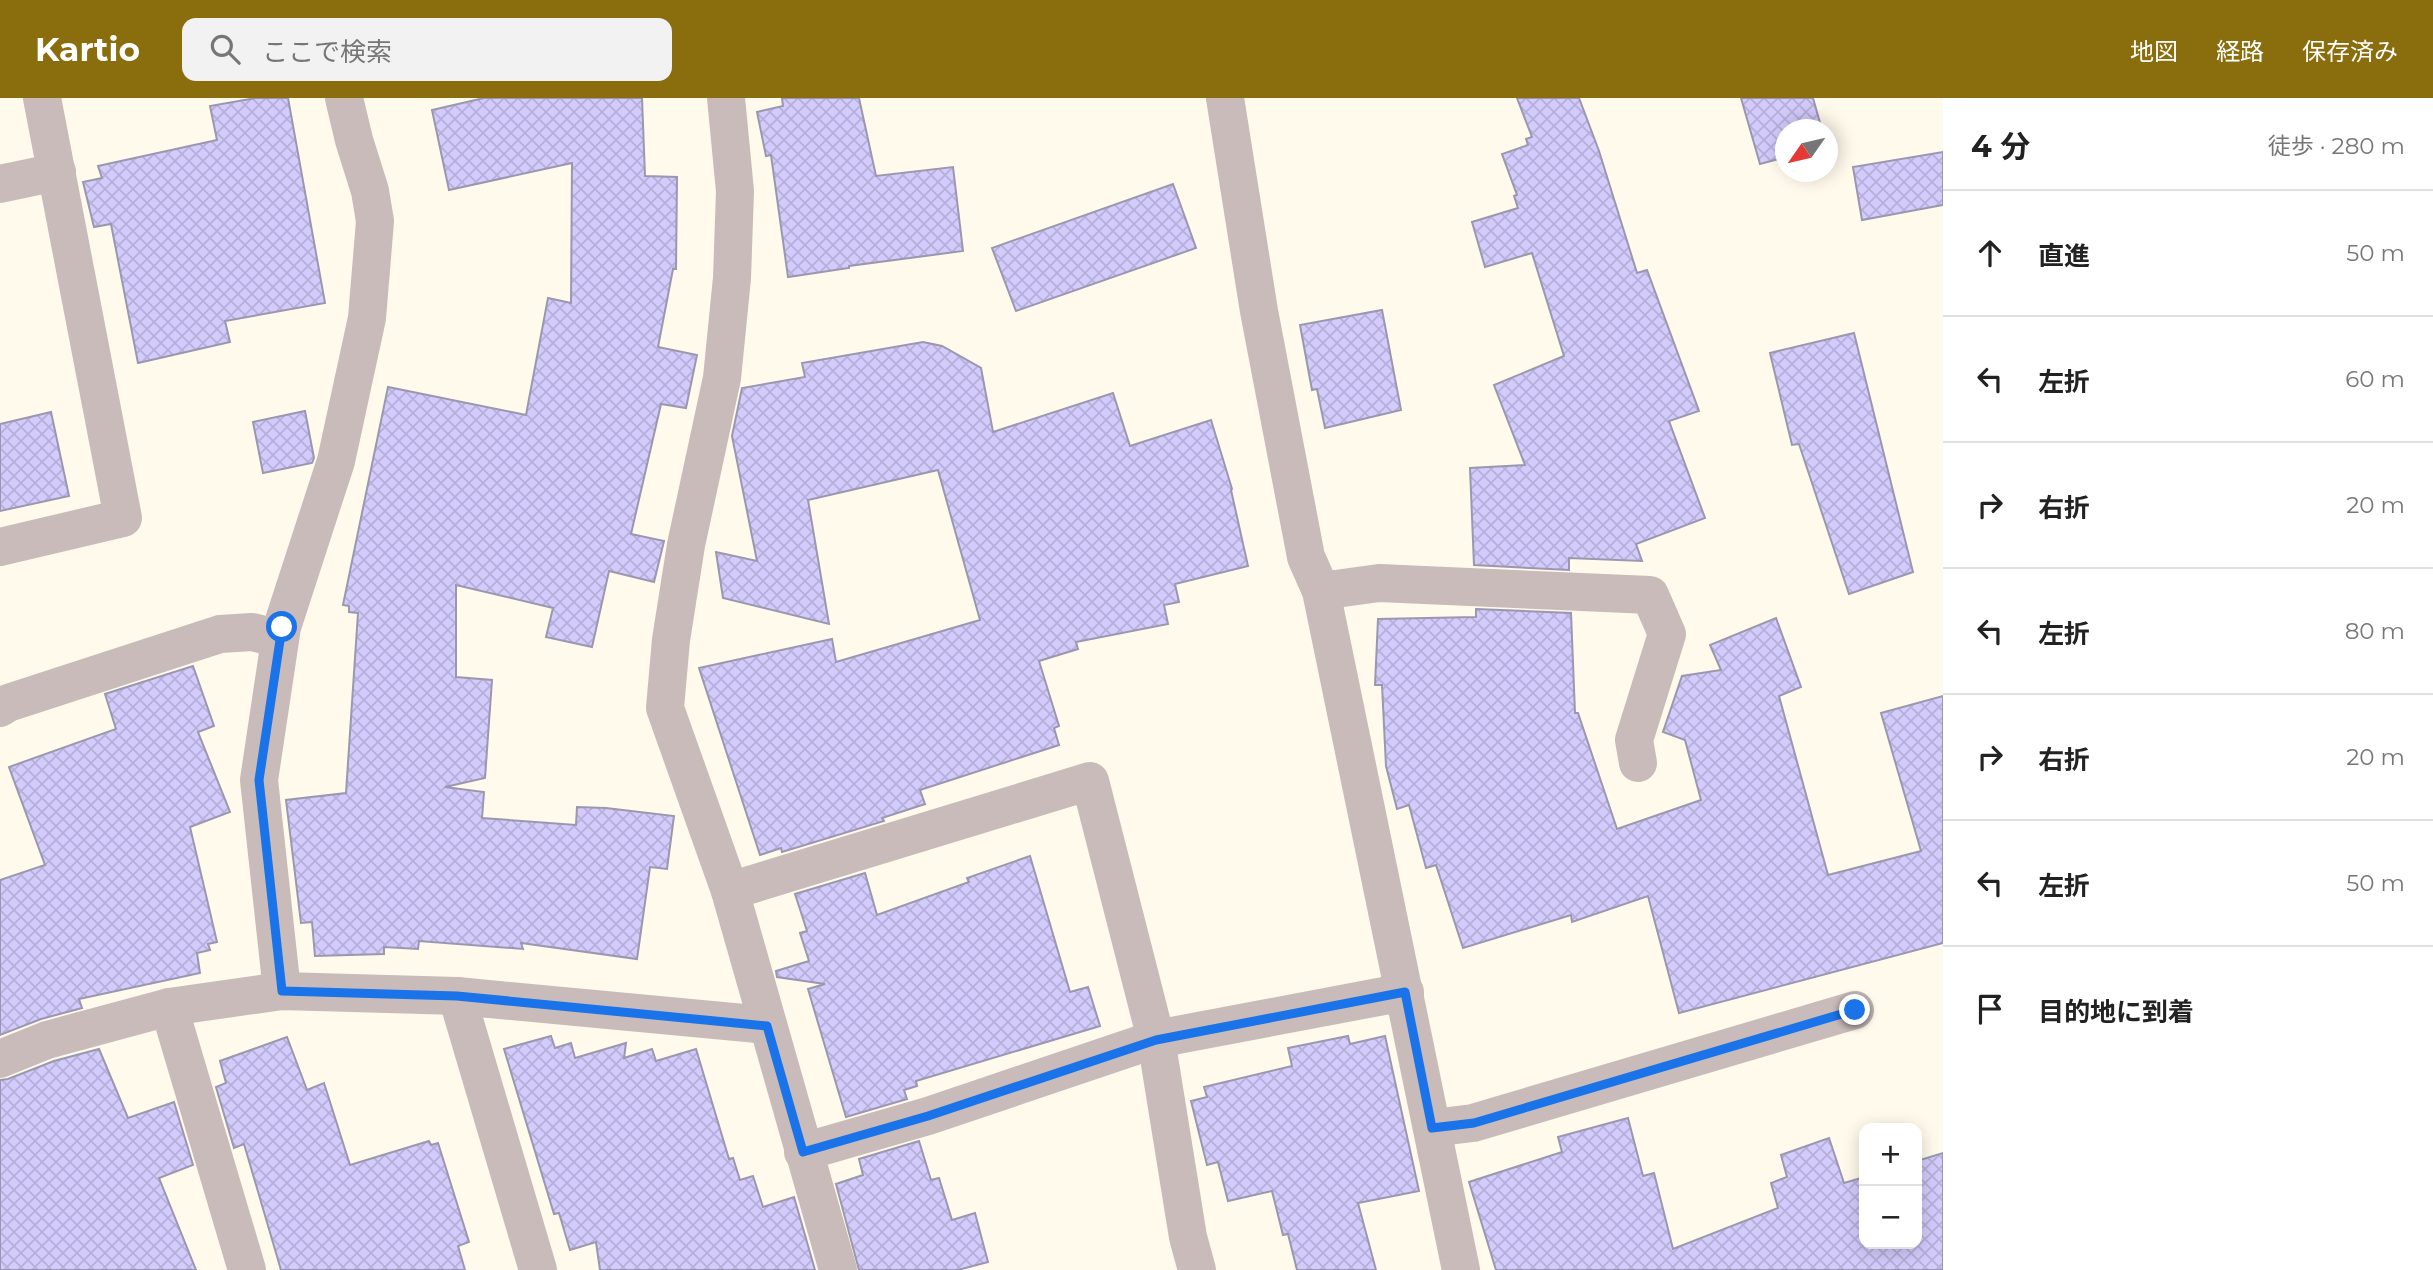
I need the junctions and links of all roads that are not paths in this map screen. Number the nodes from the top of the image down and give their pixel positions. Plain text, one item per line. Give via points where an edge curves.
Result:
1 (42, 98) edge
2 (344, 98) edge
3 (726, 98) edge
4 (1225, 98) edge
5 (57, 172) junction
6 (0, 184) edge
7 (0, 547) edge
8 (1321, 591) junction
9 (280, 639) junction
10 (0, 708) edge
11 (1638, 763) dead end
12 (730, 891) junction
13 (282, 991) junction
14 (1405, 992) junction
15 (457, 996) junction
16 (169, 1007) junction
17 (1855, 1010) dead end
18 (767, 1026) junction
19 (1156, 1040) junction
20 (0, 1059) edge
21 (1432, 1128) junction
22 (803, 1152) junction
23 (243, 1269) edge
24 (538, 1270) edge
25 (838, 1270) edge
26 (1197, 1270) edge
27 (1461, 1270) edge

1 - 5 street
2 - 9 street via 375,220 366,318 336,461
3 - 12 street via 735,191 723,378 686,545 665,708
4 - 8 street via 1259,312 1306,557
5 - 6 street
5 - 7 street via 123,518
8 - 11 street via 1379,583 1650,595 1667,634 1634,740
8 - 14 street
9 - 10 street via 252,632 220,634
9 - 13 street via 259,780
12 - 18 street
12 - 19 street via 1090,781
13 - 15 street
13 - 16 street
14 - 19 street
14 - 21 street
15 - 18 street
15 - 24 street
16 - 20 street via 47,1040
16 - 23 street
17 - 21 street via 1474,1123
18 - 22 street
19 - 22 street
19 - 26 street
21 - 27 street
22 - 25 street

